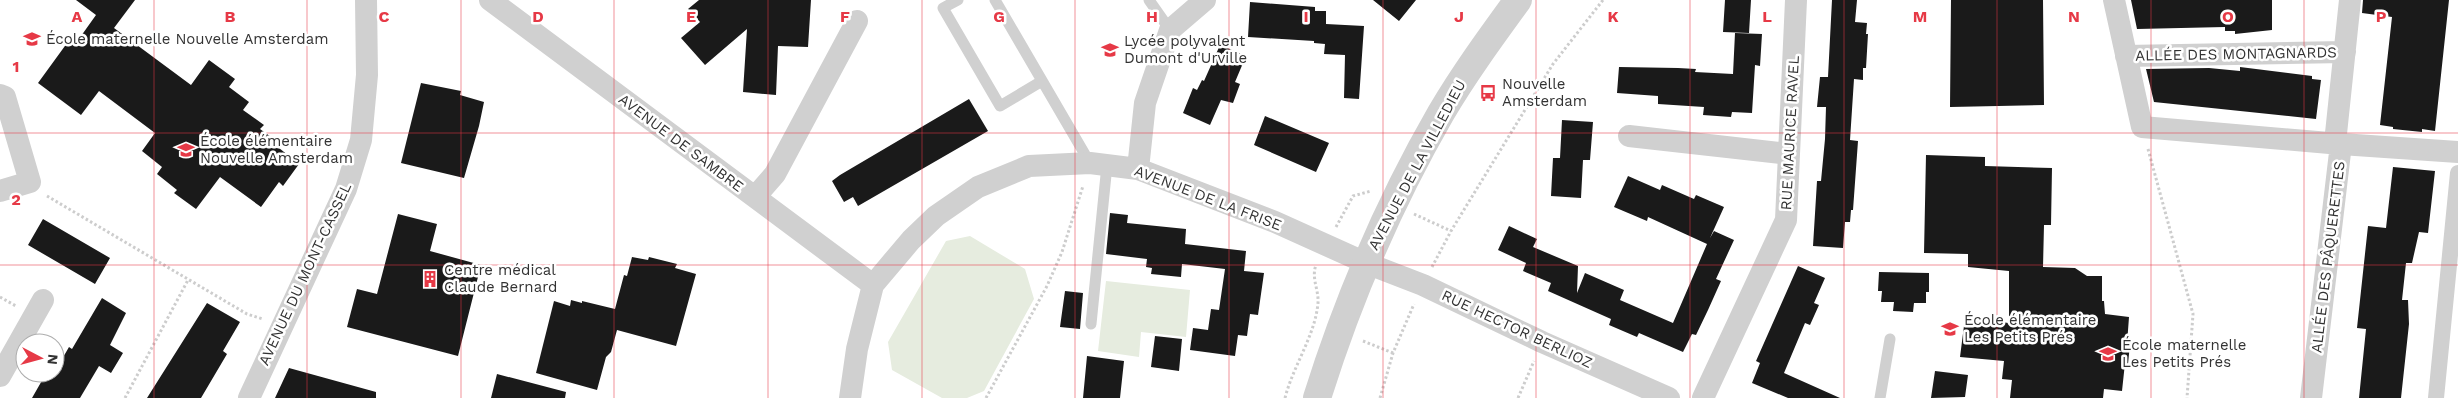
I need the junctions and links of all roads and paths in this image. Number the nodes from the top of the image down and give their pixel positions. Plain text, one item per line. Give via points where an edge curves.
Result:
1 (366, 0) edge
2 (490, 0) edge
3 (958, 0) edge
4 (995, 0) edge
5 (1149, 0) edge
6 (1205, 0) edge
7 (1518, 0) edge
8 (1603, 0) edge
9 (1796, 0) edge
10 (2114, 0) edge
11 (2350, 0) edge
12 (858, 21) dead end
13 (1170, 30) junction
14 (2345, 52) junction
15 (2126, 56) junction
16 (1042, 81) junction
17 (0, 95) edge
18 (2142, 127) junction
19 (1630, 136) dead end
20 (2338, 144) junction
21 (2458, 152) edge
22 (1789, 154) junction
23 (1098, 164) junction
24 (1138, 168) junction
25 (2458, 173) edge
26 (30, 182) junction
27 (0, 191) edge
28 (755, 197) junction
29 (1366, 263) junction
30 (188, 280) junction
31 (872, 285) junction
32 (1423, 285) junction
33 (43, 300) dead end
34 (1315, 318) dead end
35 (1091, 324) dead end
36 (282, 325) junction
37 (1890, 339) dead end
38 (1542, 342) junction
39 (0, 376) edge
40 (125, 398) edge
41 (249, 398) edge
42 (850, 398) edge
43 (986, 398) edge
44 (1285, 398) edge
45 (1317, 398) edge
46 (1380, 398) edge
47 (1518, 398) edge
48 (1668, 398) edge
49 (1704, 398) edge
50 (1880, 398) edge
51 (2187, 398) edge
52 (2311, 398) edge
53 (2436, 398) edge

1 - 36 street, AVENUE DU MONT-CASSEL via 367,75 361,140 346,189
2 - 28 street, AVENUE DE SAMBRE
3 - 16 lane via 943,8 1000,106
4 - 16 lane
5 - 13 lane
6 - 13 street
7 - 29 street, AVENUE DE LA VILLEDIEU via 1441,114 1393,203
8 - 32 path via 1554,64 1451,231
9 - 22 street, RUE MAURICE RAVEL
10 - 15 street
11 - 14 street
12 - 28 street via 775,174
13 - 24 street via 1145,103
14 - 15 street, ALLÉE DES MONTAGNARDS
14 - 20 street
15 - 18 street
16 - 23 lane
17 - 26 street via 5,97
18 - 20 street
18 - 51 path via 2194,314
19 - 22 street
20 - 21 street, ALLÉE DES PÂQUERETTES
20 - 52 street, ALLÉE DES PÂQUERETTES
22 - 49 street, RUE MAURICE RAVEL via 1786,220
23 - 24 street, AVENUE DE LA FRISE
23 - 31 street, AVENUE DE LA FRISE via 1029,166 978,187 936,216
23 - 35 lane
23 - 43 path via 1047,286
24 - 29 street, AVENUE DE LA FRISE via 1275,222
25 - 53 street
26 - 27 street
26 - 30 path via 50,198
28 - 31 street, AVENUE DE SAMBRE
29 - 32 street, RUE HECTOR BERLIOZ
29 - 45 street, AVENUE DE LA VILLEDIEU via 1338,330
30 - 36 path via 247,314
30 - 40 path
31 - 42 street, AVENUE DE LA FRISE
32 - 38 street, RUE HECTOR BERLIOZ
32 - 46 path via 1393,353
33 - 39 street
34 - 44 path
36 - 41 street, AVENUE DU MONT-CASSEL
37 - 50 lane
38 - 47 path
38 - 48 street, RUE HECTOR BERLIOZ

